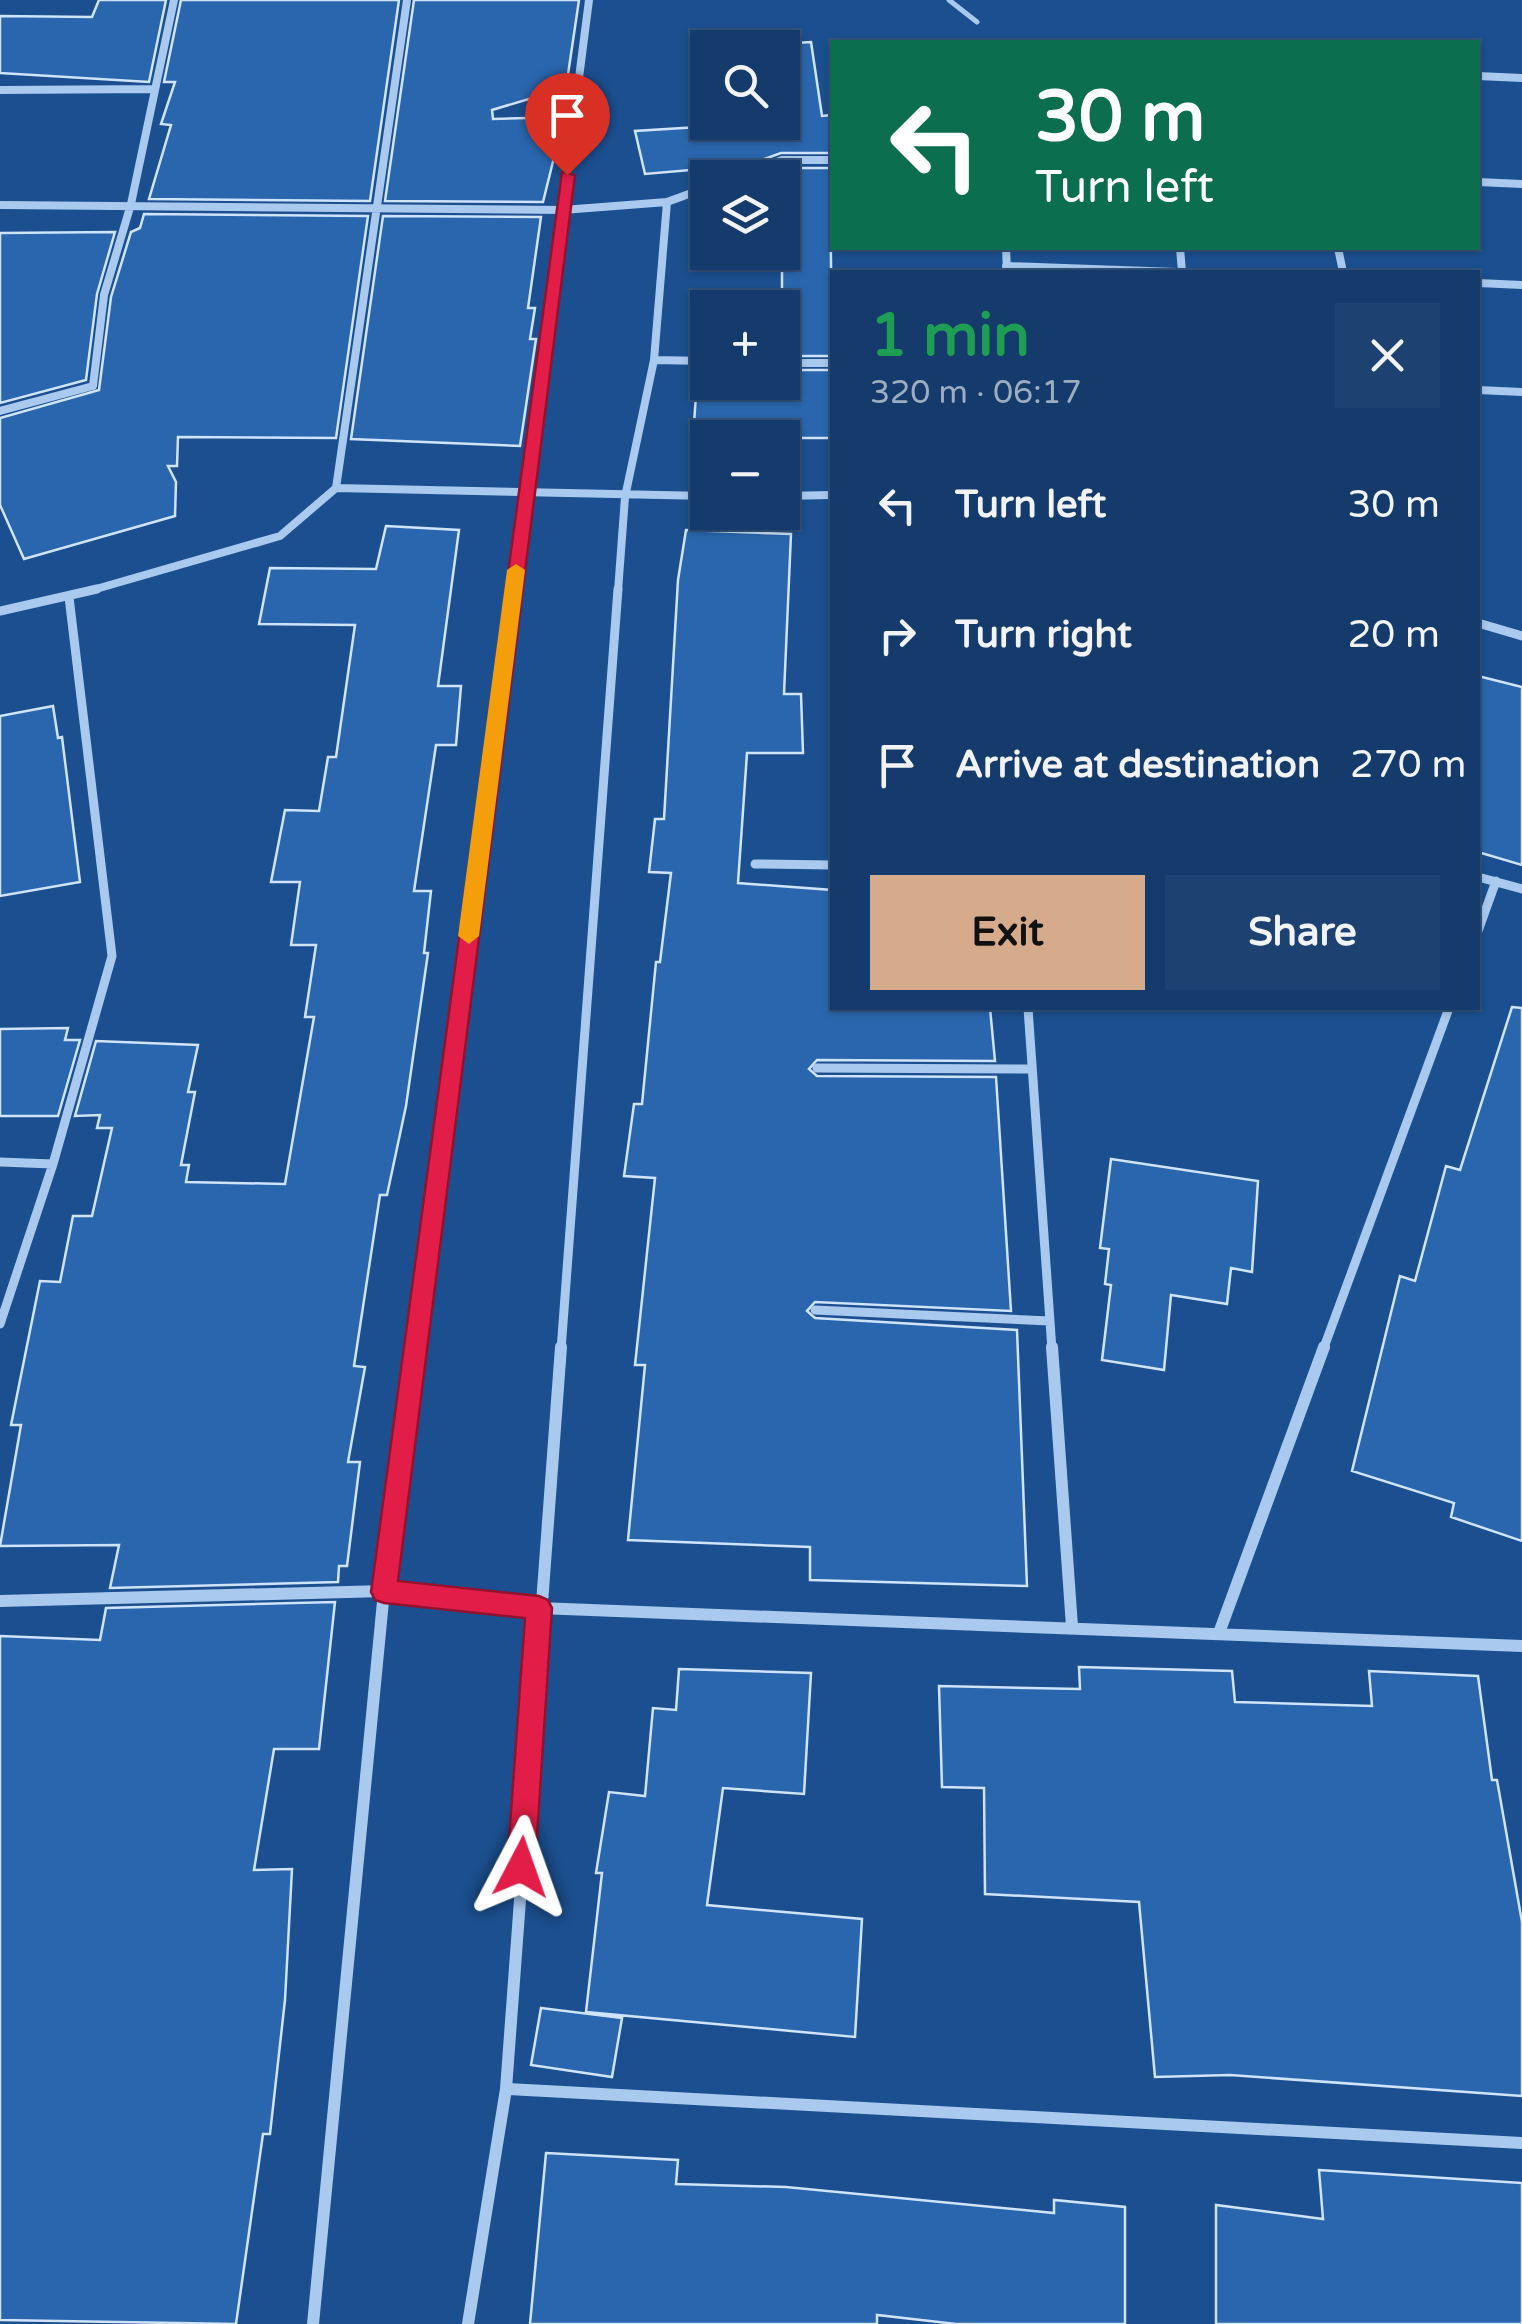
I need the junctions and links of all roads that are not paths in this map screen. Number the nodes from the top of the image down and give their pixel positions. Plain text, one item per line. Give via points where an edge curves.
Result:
1 (174, 0) edge
2 (407, 0) edge
3 (588, 0) edge
4 (949, 0) edge
5 (976, 22) dead end
6 (1480, 76) edge
7 (1522, 78) edge
8 (154, 89) junction
9 (0, 90) edge
10 (800, 160) edge
11 (830, 160) edge
12 (1480, 182) edge
13 (1522, 184) edge
14 (690, 194) edge
15 (667, 202) junction
16 (131, 204) junction
17 (0, 205) edge
18 (373, 209) junction
19 (563, 210) junction
20 (1006, 269) edge
21 (1064, 270) edge
22 (1480, 283) edge
23 (1522, 285) edge
24 (654, 360) junction
25 (690, 361) edge
26 (800, 363) edge
27 (830, 364) edge
28 (1480, 390) edge
29 (1522, 392) edge
30 (0, 412) edge
31 (336, 488) junction
32 (526, 494) junction
33 (690, 496) edge
34 (800, 496) edge
35 (830, 496) edge
36 (626, 497) junction
37 (69, 597) junction
38 (0, 611) edge
39 (1480, 624) edge
40 (1522, 636) edge
41 (755, 864) dead end
42 (830, 865) edge
43 (1480, 877) edge
44 (1496, 881) junction
45 (1522, 888) edge
46 (1480, 925) edge
47 (1028, 1010) edge
48 (1448, 1010) edge
49 (817, 1068) dead end
50 (1032, 1069) junction
51 (0, 1162) edge
52 (53, 1164) junction
53 (815, 1310) dead end
54 (1050, 1321) junction
55 (0, 1324) edge
56 (384, 1592) junction
57 (0, 1601) edge
58 (539, 1608) junction
59 (1072, 1626) junction
60 (1219, 1633) junction
61 (1522, 1646) edge
62 (506, 2089) junction
63 (1522, 2143) edge
64 (313, 2324) edge
65 (468, 2324) edge

1 - 8 street
2 - 18 street
3 - 19 street
4 - 5 lane
6 - 7 street
8 - 9 street
8 - 16 street
10 - 11 street
12 - 13 street
14 - 15 street
15 - 19 street
15 - 24 street
16 - 17 street
16 - 18 street
16 - 30 street via 104,295 93,386
18 - 19 street
18 - 31 street
19 - 32 street
20 - 21 street
22 - 23 street
24 - 25 street
24 - 36 street
26 - 27 street
28 - 29 street
31 - 32 street
31 - 37 street via 280,536
32 - 36 street
32 - 56 street
33 - 36 street
34 - 35 street
36 - 58 street
37 - 38 street
37 - 52 street via 112,956
39 - 40 street
41 - 42 street
43 - 44 street
44 - 45 street
44 - 46 street
47 - 50 street
48 - 60 street
49 - 50 street
50 - 54 street
51 - 52 street
52 - 55 street
53 - 54 street
54 - 59 street
56 - 57 street
56 - 58 street
56 - 64 street
58 - 59 street
58 - 62 street
59 - 60 street
60 - 61 street
62 - 63 street
62 - 65 street

